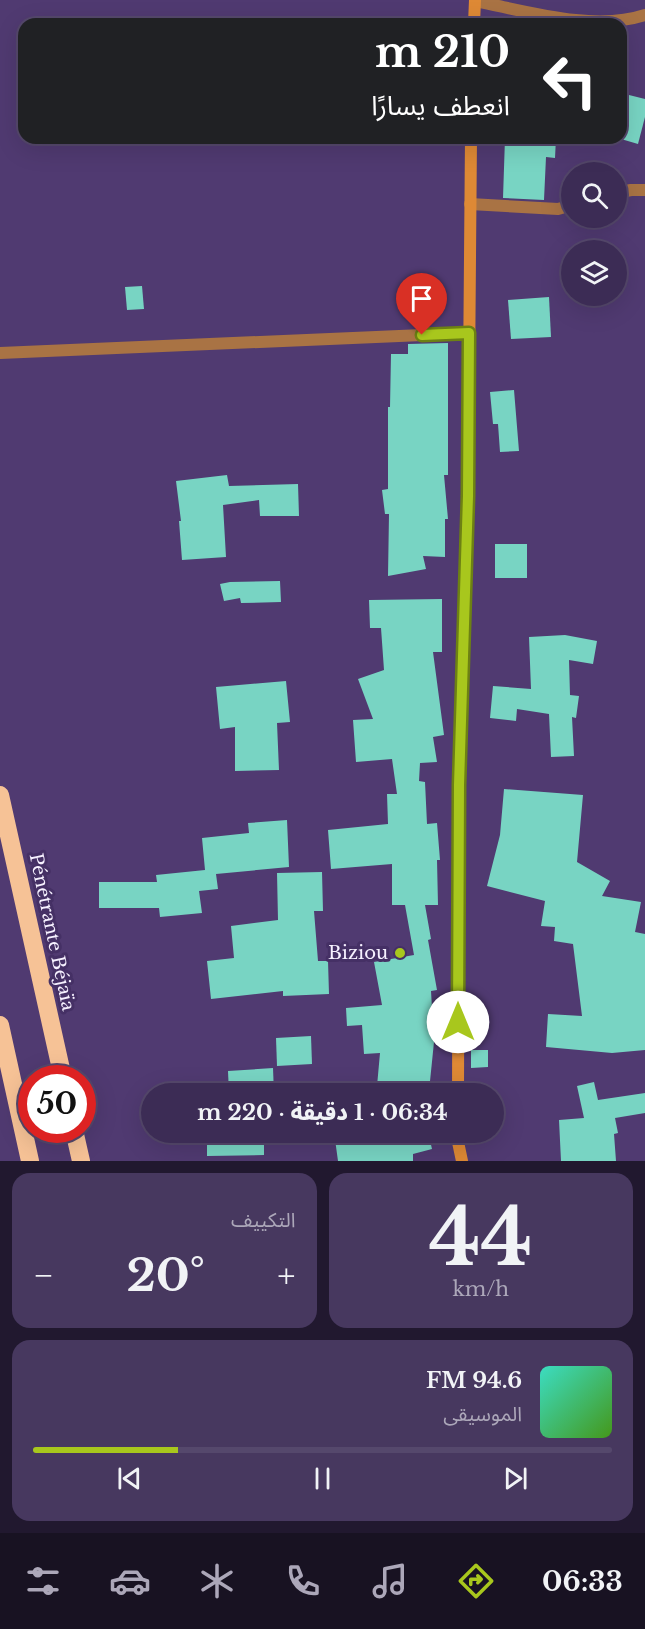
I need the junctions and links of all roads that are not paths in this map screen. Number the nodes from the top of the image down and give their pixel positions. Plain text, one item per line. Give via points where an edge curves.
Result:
1 (475, 1) edge
2 (645, 15) edge
3 (474, 18) edge
4 (563, 18) edge
5 (627, 20) edge
6 (471, 144) edge
7 (645, 190) edge
8 (627, 191) edge
9 (470, 204) junction
10 (561, 208) edge
11 (469, 333) junction
12 (0, 353) edge
13 (0, 795) edge
14 (0, 1024) edge
15 (60, 1065) edge
16 (458, 1083) edge
17 (77, 1143) edge
18 (458, 1143) edge
19 (30, 1161) edge
20 (81, 1161) edge
21 (462, 1161) edge

1 - 3 main road
1 - 4 street
2 - 5 street
6 - 9 main road
7 - 8 street
9 - 10 street
9 - 11 main road
11 - 12 street
11 - 16 main road via 459,785
13 - 15 highway, Pénétrante Béjaïa
14 - 19 highway
17 - 20 highway
18 - 21 main road

